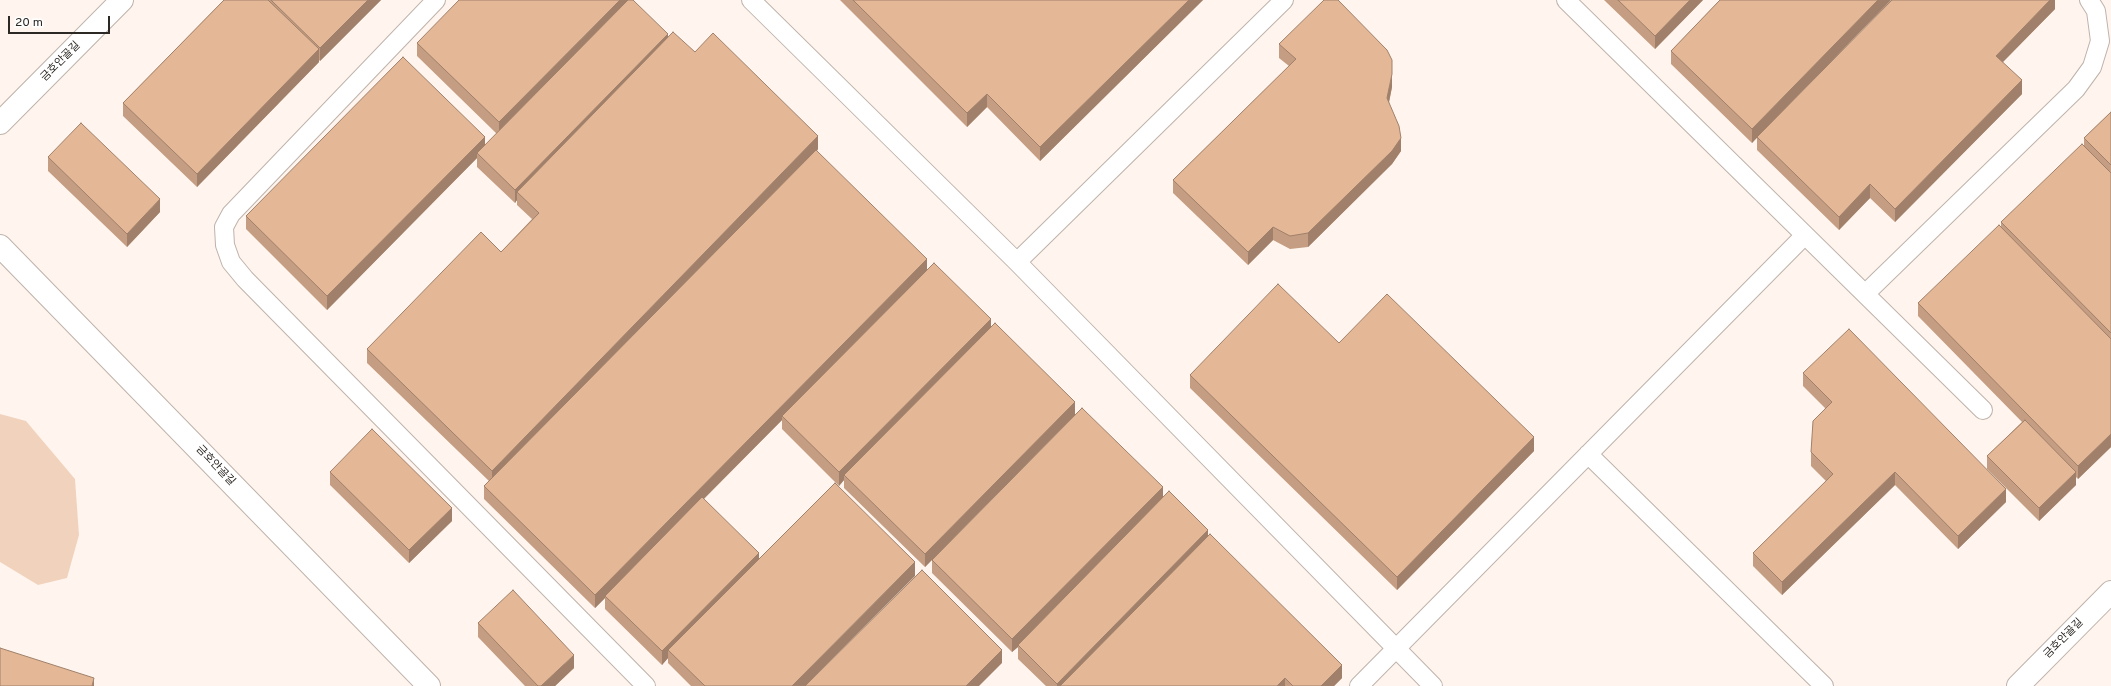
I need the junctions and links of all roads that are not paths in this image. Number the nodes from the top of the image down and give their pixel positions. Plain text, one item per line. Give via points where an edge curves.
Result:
1 (122, 0) edge
2 (436, 0) edge
3 (751, 0) edge
4 (1284, 0) edge
5 (1566, 0) edge
6 (2089, 0) edge
7 (0, 123) edge
8 (1805, 235) junction
9 (0, 246) edge
10 (1017, 262) junction
11 (1865, 294) junction
12 (1983, 410) dead end
13 (1588, 454) junction
14 (2111, 592) edge
15 (1396, 648) junction
16 (429, 686) edge
17 (646, 686) edge
18 (1359, 686) edge
19 (1433, 686) edge
20 (1824, 686) edge
21 (2018, 686) edge

1 - 7 street, 금호안골길
2 - 17 lane via 231,214 224,227 225,245 232,262 244,279
3 - 10 lane
4 - 10 lane
5 - 8 lane
6 - 11 lane via 2096,11 2100,41 2092,67 2076,89
8 - 11 lane
8 - 13 lane
9 - 16 street, 금호안골길
10 - 15 lane
11 - 12 lane
13 - 15 lane
13 - 20 lane
14 - 21 street, 금호안골길
15 - 18 lane
15 - 19 lane

